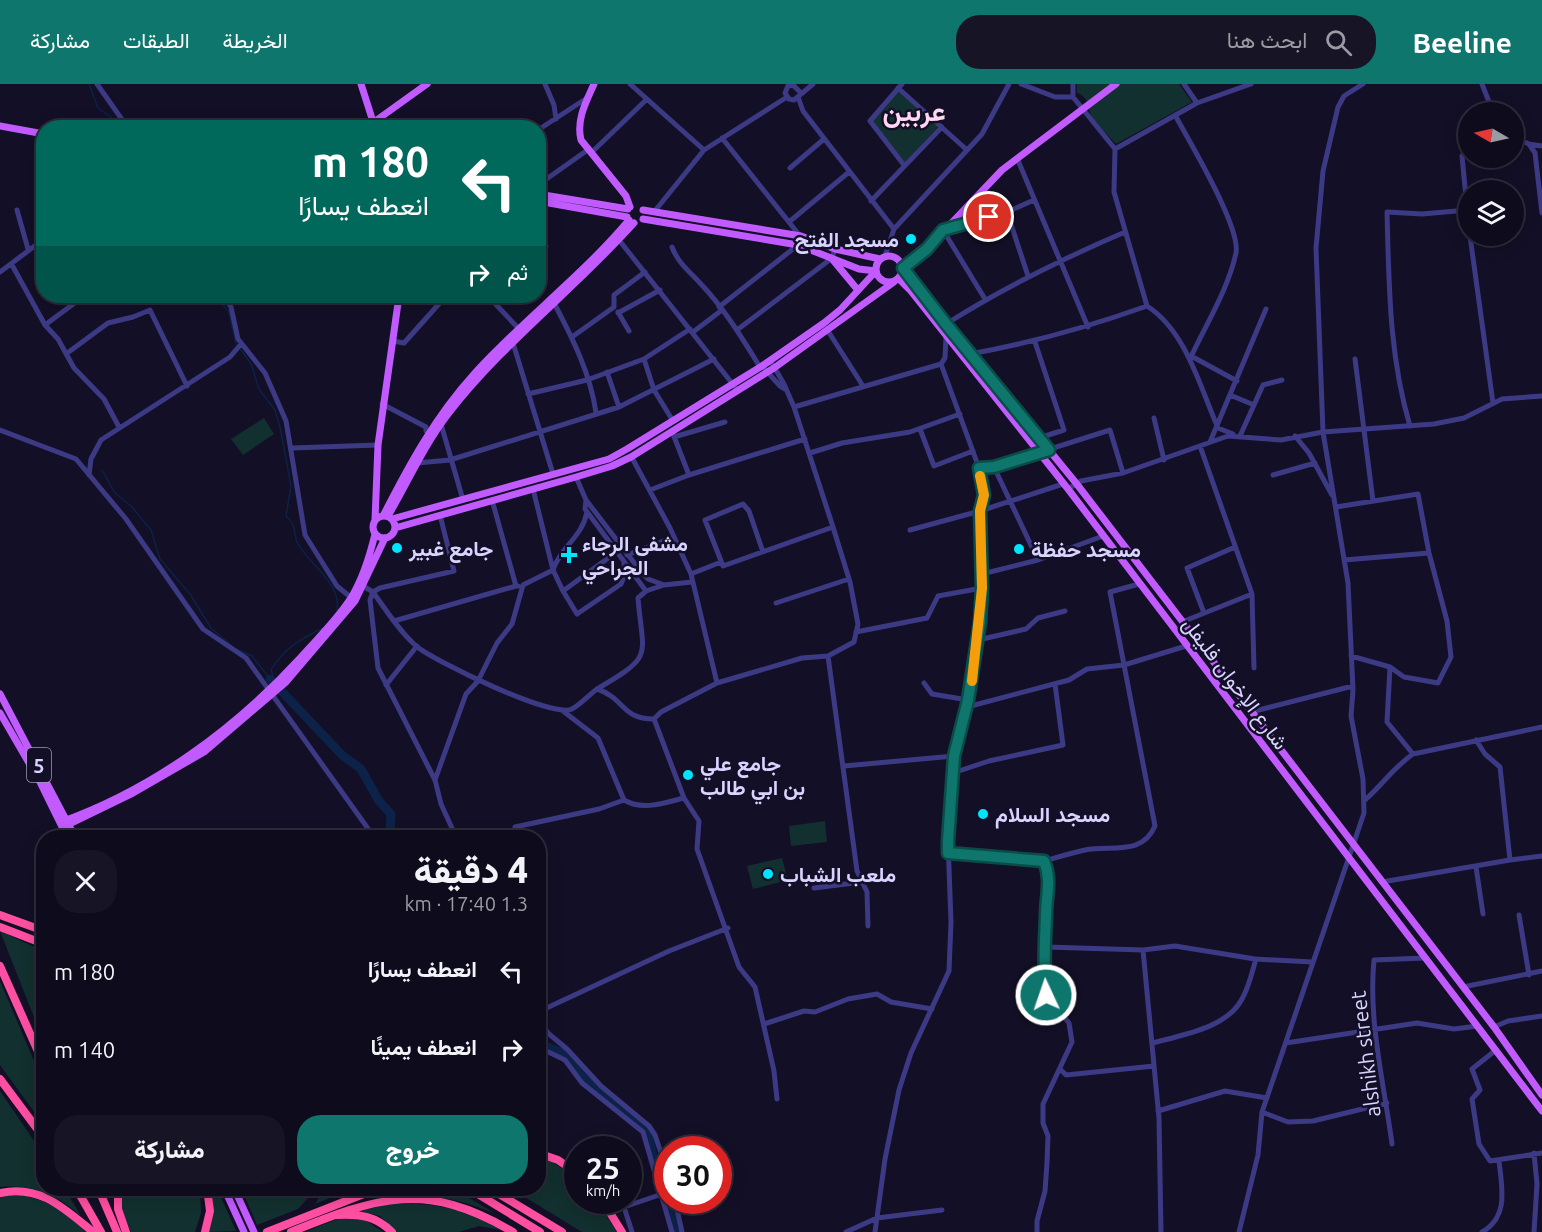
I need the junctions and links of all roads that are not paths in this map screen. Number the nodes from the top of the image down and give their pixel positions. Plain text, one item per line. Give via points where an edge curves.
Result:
1 (97, 84) edge
2 (362, 84) edge
3 (412, 84) edge
4 (427, 84) edge
5 (545, 84) edge
6 (594, 84) edge
7 (630, 84) edge
8 (813, 84) edge
9 (1009, 84) edge
10 (1021, 84) edge
11 (1073, 84) edge
12 (1116, 84) edge
13 (1184, 84) edge
14 (1251, 84) edge
15 (1363, 84) edge
16 (1482, 84) edge
17 (787, 85) edge
18 (900, 86) edge
19 (418, 91) junction
20 (799, 95) junction
21 (588, 97) junction
22 (1073, 97) junction
23 (787, 98) junction
24 (647, 99) junction
25 (1489, 102) edge
26 (1197, 103) junction
27 (1082, 108) junction
28 (1175, 115) junction
29 (556, 119) junction
30 (122, 120) edge
31 (374, 120) edge
32 (380, 120) edge
33 (546, 125) edge
34 (0, 126) edge
35 (942, 127) junction
36 (36, 133) edge
37 (722, 138) junction
38 (824, 139) junction
39 (1524, 142) edge
40 (1529, 144) junction
41 (1542, 147) edge
42 (1115, 149) junction
43 (704, 150) junction
44 (967, 150) junction
45 (590, 151) junction
46 (1017, 158) junction
47 (904, 165) junction
48 (790, 168) dead end
49 (849, 172) junction
50 (546, 180) edge
51 (546, 195) edge
52 (1034, 200) junction
53 (871, 201) junction
54 (546, 203) edge
55 (629, 208) junction
56 (17, 210) dead end
57 (643, 210) junction
58 (1458, 211) edge
59 (654, 212) junction
60 (1007, 212) junction
61 (1542, 213) edge
62 (643, 219) junction
63 (630, 220) junction
64 (789, 222) junction
65 (894, 229) junction
66 (943, 230) junction
67 (1125, 232) junction
68 (801, 236) junction
69 (619, 240) junction
70 (36, 244) edge
71 (798, 245) junction
72 (1471, 246) edge
73 (672, 247) dead end
74 (28, 249) junction
75 (835, 249) junction
76 (832, 258) junction
77 (882, 258) junction
78 (1059, 260) junction
79 (12, 265) junction
80 (903, 268) junction
81 (0, 272) edge
82 (645, 272) junction
83 (876, 272) junction
84 (1028, 276) junction
85 (896, 281) junction
86 (857, 289) junction
87 (660, 290) junction
88 (985, 299) junction
89 (75, 303) edge
90 (228, 303) edge
91 (398, 303) edge
92 (440, 303) edge
93 (494, 303) edge
94 (554, 303) junction
95 (1147, 306) junction
96 (614, 307) junction
97 (721, 309) junction
98 (1266, 309) dead end
99 (618, 313) junction
100 (946, 324) junction
101 (45, 325) junction
102 (1088, 327) junction
103 (737, 330) junction
104 (629, 331) dead end
105 (691, 331) junction
106 (828, 331) junction
107 (518, 333) junction
108 (572, 337) junction
109 (946, 337) junction
110 (393, 342) junction
111 (1035, 342) junction
112 (513, 343) junction
113 (241, 344) junction
114 (66, 354) junction
115 (970, 354) junction
116 (1190, 358) junction
117 (644, 359) junction
118 (714, 359) junction
119 (1355, 359) dead end
120 (770, 360) junction
121 (941, 364) junction
122 (763, 368) junction
123 (774, 368) junction
124 (607, 372) junction
125 (587, 380) junction
126 (1282, 380) dead end
127 (1237, 381) junction
128 (733, 384) junction
129 (187, 386) junction
130 (863, 386) junction
131 (785, 389) junction
132 (654, 390) junction
133 (738, 391) junction
134 (528, 394) junction
135 (1230, 395) junction
136 (1542, 396) edge
137 (1494, 403) junction
138 (382, 404) junction
139 (1254, 405) junction
140 (618, 407) junction
141 (794, 407) junction
142 (596, 413) junction
143 (960, 414) junction
144 (1154, 418) dead end
145 (674, 421) junction
146 (724, 422) dead end
147 (441, 424) junction
148 (1217, 425) junction
149 (1410, 426) junction
150 (119, 427) junction
151 (921, 429) junction
152 (0, 430) edge
153 (1362, 430) junction
154 (1323, 432) junction
155 (541, 433) junction
156 (430, 435) junction
157 (673, 435) junction
158 (1240, 436) junction
159 (1295, 436) junction
160 (1039, 438) junction
161 (805, 439) junction
162 (1210, 442) junction
163 (378, 445) junction
164 (1200, 446) junction
165 (292, 448) junction
166 (627, 449) junction
167 (1049, 450) junction
168 (973, 451) junction
169 (810, 453) junction
170 (1037, 453) junction
171 (632, 457) junction
172 (450, 460) junction
173 (1164, 460) junction
174 (417, 463) junction
175 (1315, 464) junction
176 (994, 467) junction
177 (979, 468) junction
178 (1123, 473) junction
179 (553, 474) junction
180 (89, 475) junction
181 (689, 475) junction
182 (1273, 476) dead end
183 (576, 477) junction
184 (1076, 483) junction
185 (1066, 486) junction
186 (533, 489) junction
187 (650, 490) junction
188 (463, 500) junction
189 (492, 500) junction
190 (586, 500) junction
191 (1010, 501) junction
192 (1373, 501) junction
193 (1336, 504) junction
194 (980, 511) junction
195 (587, 512) junction
196 (440, 515) junction
197 (388, 517) junction
198 (375, 520) junction
199 (833, 527) junction
200 (395, 528) junction
201 (910, 530) dead end
202 (375, 534) junction
203 (1103, 536) junction
204 (674, 537) junction
205 (385, 538) junction
206 (1235, 547) junction
207 (622, 548) junction
208 (616, 552) junction
209 (763, 552) junction
210 (1429, 553) junction
211 (627, 555) junction
212 (1038, 560) junction
213 (1344, 560) junction
214 (624, 562) junction
215 (721, 562) junction
216 (553, 570) junction
217 (691, 574) junction
218 (982, 574) junction
219 (849, 579) junction
220 (692, 582) junction
221 (1139, 584) junction
222 (523, 585) junction
223 (664, 585) junction
224 (363, 586) junction
225 (516, 586) junction
226 (982, 588) junction
227 (563, 591) junction
228 (646, 591) junction
229 (373, 592) junction
230 (1252, 594) junction
231 (353, 599) junction
232 (776, 603) dead end
233 (1065, 611) dead end
234 (1204, 613) junction
235 (394, 621) junction
236 (1182, 622) junction
237 (856, 632) junction
238 (978, 640) junction
239 (417, 646) junction
240 (1186, 646) junction
241 (828, 656) junction
242 (1351, 656) junction
243 (1124, 665) junction
244 (1390, 667) junction
245 (1254, 668) dead end
246 (478, 681) junction
247 (717, 682) junction
248 (924, 683) dead end
249 (1055, 684) junction
250 (386, 685) junction
251 (1353, 686) junction
252 (597, 689) junction
253 (270, 692) junction
254 (0, 694) edge
255 (967, 704) junction
256 (563, 711) junction
257 (1251, 712) junction
258 (0, 713) edge
259 (654, 719) junction
260 (1542, 727) edge
261 (1476, 740) junction
262 (1413, 754) junction
263 (954, 756) junction
264 (844, 766) junction
265 (952, 773) junction
266 (435, 780) junction
267 (44, 781) junction
268 (684, 798) junction
269 (624, 800) junction
270 (1365, 800) junction
271 (66, 823) junction
272 (515, 827) dead end
273 (66, 830) edge
274 (70, 830) edge
275 (369, 830) edge
276 (453, 830) edge
277 (1353, 843) junction
278 (948, 853) junction
279 (1542, 856) edge
280 (1348, 858) junction
281 (1044, 861) junction
282 (1510, 861) junction
283 (1476, 867) junction
284 (862, 882) junction
285 (1382, 882) junction
286 (814, 888) dead end
287 (1483, 914) dead end
288 (0, 915) edge
289 (1519, 915) dead end
290 (868, 926) dead end
291 (0, 927) edge
292 (36, 928) edge
293 (728, 928) junction
294 (36, 941) edge
295 (1046, 948) junction
296 (1143, 950) junction
297 (1425, 958) junction
298 (1256, 959) junction
299 (1312, 962) junction
300 (0, 966) edge
301 (1542, 971) edge
302 (1529, 975) junction
303 (1463, 987) junction
304 (546, 1008) edge
305 (932, 1009) junction
306 (1542, 1016) edge
307 (764, 1024) junction
308 (1478, 1026) junction
309 (1494, 1027) junction
310 (1376, 1029) junction
311 (546, 1030) edge
312 (1152, 1043) junction
313 (1286, 1043) junction
314 (36, 1047) edge
315 (1496, 1050) junction
316 (546, 1051) edge
317 (1154, 1066) junction
318 (1059, 1069) junction
319 (0, 1079) edge
320 (1542, 1095) edge
321 (1267, 1098) junction
322 (777, 1099) dead end
323 (1387, 1103) junction
324 (1158, 1111) junction
325 (1542, 1111) edge
326 (1262, 1112) junction
327 (36, 1127) edge
328 (655, 1136) edge
329 (1392, 1144) dead end
330 (1534, 1153) junction
331 (1542, 1153) edge
332 (546, 1157) edge
333 (1499, 1161) junction
334 (564, 1165) edge
335 (654, 1165) edge
336 (0, 1193) edge
337 (36, 1195) edge
338 (40, 1196) edge
339 (81, 1196) edge
340 (101, 1196) edge
341 (118, 1196) edge
342 (209, 1196) edge
343 (228, 1196) edge
344 (238, 1196) edge
345 (359, 1196) edge
346 (481, 1196) edge
347 (502, 1196) edge
348 (942, 1210) dead end
349 (611, 1214) edge
350 (626, 1214) edge
351 (668, 1214) edge
352 (678, 1214) edge
353 (334, 1215) junction
354 (877, 1218) junction
355 (1542, 1225) edge
356 (252, 1228) edge
357 (1534, 1229) edge
358 (243, 1230) edge
359 (93, 1232) edge
360 (101, 1232) edge
361 (117, 1232) edge
362 (126, 1232) edge
363 (205, 1232) edge
364 (267, 1232) edge
365 (291, 1232) edge
366 (392, 1232) edge
367 (513, 1232) edge
368 (540, 1232) edge
369 (562, 1232) edge
370 (622, 1232) edge
371 (632, 1232) edge
372 (672, 1232) edge
373 (682, 1232) edge
374 (846, 1232) edge
375 (875, 1232) edge
376 (1037, 1232) edge
377 (1161, 1232) edge
378 (1239, 1232) edge
379 (1482, 1232) edge

1 - 30 street
2 - 31 main road
3 - 19 street
4 - 19 main road
5 - 29 street
6 - 21 main road
7 - 24 street
8 - 20 street
9 - 44 street via 982,134
10 - 22 street via 1055,98
11 - 22 street
12 - 27 main road
13 - 26 street
14 - 26 street
15 - 154 street via 1340,101 1323,171 1316,248
16 - 25 street
17 - 20 street via 796,85
17 - 23 street
18 - 35 street
18 - 47 street via 870,121
19 - 32 main road
20 - 23 street via 794,100
20 - 38 street via 803,111
21 - 29 street
21 - 45 main road via 579,130
22 - 27 street
23 - 37 street
24 - 43 street
24 - 45 street
26 - 28 street
27 - 42 street
27 - 46 main road
28 - 42 street
28 - 116 street via 1232,228 1236,251 1226,282
29 - 33 street
34 - 36 main road
35 - 44 street
35 - 47 street
37 - 43 street
37 - 64 street
38 - 48 street
38 - 49 street
39 - 40 street
40 - 41 street
40 - 61 street via 1535,153
42 - 67 street via 1114,192
43 - 59 street
44 - 65 street
45 - 50 street
45 - 55 main road via 626,196
46 - 52 street
46 - 66 main road
47 - 53 street
49 - 53 street
49 - 64 street
51 - 55 main road
52 - 60 street
52 - 78 street
53 - 65 street
54 - 63 main road
55 - 57 main road via 639,206
55 - 63 main road
56 - 74 street
57 - 59 main road
57 - 62 main road
58 - 149 street via 1387,212 1389,318
59 - 68 main road
60 - 66 street
60 - 84 street
62 - 63 main road
62 - 71 main road
63 - 69 main road
63 - 107 main road
64 - 68 street
65 - 77 street
66 - 80 main road
66 - 88 street
67 - 78 street
67 - 95 street
68 - 75 main road
69 - 82 street
69 - 94 main road
70 - 74 street
71 - 76 main road
71 - 97 street
72 - 137 street
73 - 97 street via 688,273
74 - 79 street
75 - 76 street
75 - 77 main road
76 - 83 main road
76 - 86 main road
76 - 103 street
77 - 80 main road via 895,257
77 - 83 main road
78 - 84 street
78 - 102 street
79 - 81 street
79 - 101 street
80 - 85 main road
80 - 100 main road, شارع الإخوان فليفل
82 - 87 street
82 - 96 street via 614,295
83 - 85 main road via 884,281
83 - 86 main road
84 - 88 street
85 - 106 main road
85 - 109 main road, شارع الإخوان فليفل via 911,291
86 - 120 main road via 840,310
87 - 99 street
87 - 105 street
88 - 100 street
89 - 101 street
90 - 113 street
91 - 110 main road
92 - 110 street via 404,343
93 - 107 street
94 - 107 main road
94 - 108 street
95 - 102 street
95 - 116 street via 1163,316
96 - 99 street
96 - 108 street
97 - 103 street
97 - 105 street
98 - 127 street
99 - 104 street
100 - 115 main road, شارع الإخوان فليفل
101 - 114 street
102 - 111 street
103 - 122 street
105 - 117 street
105 - 118 street
106 - 123 main road
106 - 130 street
107 - 112 main road
107 - 156 main road via 474,374
108 - 125 street
109 - 121 street
109 - 170 main road, شارع الإخوان فليفل
110 - 138 main road
111 - 115 street
111 - 160 street via 1064,430
112 - 134 street
112 - 147 main road
113 - 129 street via 231,357
113 - 165 street via 265,373 286,421
114 - 129 street via 108,323 150,310
114 - 150 street via 104,399
115 - 160 main road, شارع الإخوان فليفل
116 - 127 street
116 - 148 street
117 - 124 street
117 - 132 street
118 - 128 street
118 - 132 street
119 - 153 street
120 - 122 main road
120 - 123 street
121 - 130 street
121 - 143 street
122 - 123 main road
122 - 128 main road
122 - 131 street
122 - 133 main road
123 - 131 street
124 - 125 street
124 - 140 street
125 - 134 street
125 - 142 street
126 - 139 street via 1263,386
127 - 135 street
128 - 133 street
128 - 145 main road
129 - 150 street
130 - 141 street
131 - 141 street
132 - 140 street
132 - 145 street
133 - 157 main road
134 - 155 street
135 - 139 street
135 - 148 street
136 - 137 street
137 - 149 street via 1450,422
138 - 156 street via 426,427
138 - 163 main road
139 - 158 street
140 - 142 street
141 - 161 street
142 - 155 street
143 - 151 street
143 - 168 street
144 - 173 street
145 - 166 main road
146 - 157 street
147 - 156 main road
147 - 172 street
148 - 158 street
148 - 162 street
149 - 153 street
150 - 180 street via 101,440 91,459
151 - 168 street via 934,466
151 - 169 street via 842,443
152 - 180 street via 76,459
153 - 154 street
153 - 192 street
154 - 159 street
154 - 193 street
155 - 172 street
155 - 179 street
156 - 174 main road
156 - 197 main road
157 - 171 main road
157 - 181 street
158 - 159 street via 1281,440
158 - 162 street
159 - 175 street
160 - 167 main road, شارع الإخوان فليفل
161 - 169 street
161 - 181 street
162 - 164 street
163 - 165 street
163 - 198 main road
164 - 173 street
164 - 206 street
165 - 231 street via 305,535 337,586
166 - 171 street
166 - 179 main road via 609,459
167 - 170 street
167 - 178 street via 1110,430
167 - 184 main road, شارع الإخوان فليفل
168 - 177 street
169 - 199 street
170 - 176 street
170 - 185 main road, شارع الإخوان فليفل
171 - 183 main road
171 - 187 street
172 - 174 street
172 - 188 street
173 - 178 street
174 - 197 main road
175 - 182 street
175 - 193 street
176 - 177 street
176 - 191 street
177 - 194 street via 984,495
178 - 184 street
179 - 188 main road
180 - 253 street via 126,519 203,628 246,658
181 - 187 street
183 - 186 main road
183 - 190 street
184 - 185 street
184 - 236 main road, شارع الإخوان فليفل
185 - 191 street
185 - 203 main road, شارع الإخوان فليفل
186 - 189 main road
186 - 216 street
187 - 204 street
188 - 197 main road
189 - 196 main road
189 - 225 street
190 - 195 street
190 - 207 street
191 - 194 street
191 - 212 street
192 - 193 street
192 - 210 street via 1418,494
193 - 213 street
194 - 201 street
194 - 218 street
195 - 208 street
195 - 216 street via 584,527 558,556
196 - 200 main road
196 - 229 street via 454,571
197 - 198 main road
197 - 200 main road
198 - 202 main road
199 - 209 street
199 - 219 street
200 - 205 main road
202 - 205 main road
202 - 231 main road
203 - 212 street
203 - 221 main road, شارع الإخوان فليفل
204 - 211 street
204 - 217 street
205 - 224 main road
206 - 230 street
206 - 234 street via 1187,568
207 - 208 street
207 - 211 street
208 - 214 street
208 - 227 street
209 - 215 street via 723,566
209 - 215 street via 743,504 705,520
210 - 213 street
210 - 244 street via 1447,621 1451,657 1438,683 1404,677
211 - 223 street via 648,579
212 - 218 street
213 - 242 street
214 - 227 street via 621,584 577,614
214 - 228 street
215 - 217 street
216 - 222 street
216 - 227 street
217 - 220 street
218 - 226 street
219 - 232 street
219 - 237 street via 858,624
220 - 223 street
220 - 247 street
221 - 240 main road, شارع الإخوان فليفل
221 - 243 street via 1110,592
222 - 225 street
222 - 246 street via 512,624 497,643
223 - 228 street
224 - 229 street
224 - 231 main road
225 - 235 street
226 - 237 street via 938,596 927,618
226 - 238 street
228 - 252 street via 638,598 644,650 638,662
229 - 235 street
229 - 250 street via 370,600 378,668
230 - 234 street
230 - 245 street
231 - 253 main road via 285,680
233 - 238 street via 1038,618 1026,629
234 - 236 street
235 - 239 street
236 - 257 main road, شارع الإخوان فليفل
237 - 241 street via 854,642
238 - 255 street
239 - 246 street
239 - 250 street
240 - 243 street
240 - 280 main road, شارع الإخوان فليفل
241 - 247 street via 802,658
241 - 264 street
242 - 244 street
242 - 251 street
243 - 249 street via 1088,669
243 - 281 street via 1155,826 1142,844 1087,849
244 - 262 street via 1387,722
246 - 256 street
246 - 266 street via 466,694
247 - 259 street
248 - 255 street via 932,694
249 - 255 street
249 - 265 street via 1063,745
250 - 266 street
251 - 257 street
251 - 270 street via 1351,716
252 - 256 street via 572,710
252 - 259 street via 613,694 630,715
253 - 271 main road via 231,728 174,768
253 - 275 street
254 - 267 main road, 5
255 - 263 street
256 - 269 street via 598,738
257 - 277 main road, شارع الإخوان فليفل
258 - 267 main road, 5
259 - 268 street
260 - 261 street
261 - 262 street
261 - 282 street via 1500,767
262 - 270 street via 1399,763
263 - 264 street
263 - 265 street
264 - 284 street via 857,871
265 - 278 street
266 - 276 street
267 - 271 main road, 5
268 - 269 street via 645,806
268 - 293 street via 699,821 697,849
269 - 272 street
270 - 277 street
271 - 273 main road, 5
271 - 274 main road, 5
277 - 280 street
277 - 285 main road, شارع الإخوان فليفل
278 - 281 street
278 - 305 street via 949,972
279 - 282 street
280 - 297 main road, شارع الإخوان فليفل
280 - 299 street
281 - 295 street via 1050,888
282 - 283 street
283 - 285 street
283 - 287 street
284 - 286 street
284 - 290 street via 867,892
285 - 303 main road, شارع الإخوان فليفل
288 - 292 highway
289 - 302 street
291 - 294 highway
293 - 304 street
293 - 307 street via 739,967 755,987
295 - 296 street
295 - 318 street via 1046,995 1069,1023 1072,1042
296 - 298 street via 1175,945
296 - 312 street
297 - 308 main road, شارع الإخوان فليفل
297 - 310 street, alshikh street via 1374,960
298 - 299 street
298 - 312 street via 1242,999 1227,1019
299 - 313 street
300 - 314 highway
301 - 302 street
302 - 303 street
303 - 309 main road, شارع الإخوان فليفل
305 - 307 street via 891,1002 877,994
305 - 354 street via 899,1090
306 - 309 street
307 - 322 street
308 - 310 street via 1454,1029 1417,1023
308 - 315 main road, شارع الإخوان فليفل
309 - 320 main road, شارع الإخوان فليفل
310 - 313 street
310 - 323 street, alshikh street
311 - 328 street
312 - 317 street
313 - 321 street
315 - 325 main road, شارع الإخوان فليفل
315 - 333 street via 1472,1069 1480,1090 1472,1099 1479,1144 1490,1161
316 - 335 street via 565,1060 582,1083 642,1132
317 - 318 street via 1066,1075
317 - 324 street
318 - 376 street via 1043,1104 1047,1163
319 - 327 highway
321 - 324 street via 1225,1091
321 - 326 street
323 - 326 street via 1313,1121 1288,1122
323 - 329 street, alshikh street
324 - 377 street
326 - 378 street via 1258,1155
330 - 331 street
330 - 333 street
330 - 357 street
332 - 334 highway
333 - 379 street via 1503,1193 1500,1216
336 - 337 highway
338 - 359 highway via 64,1206
339 - 360 highway
340 - 361 highway
341 - 362 highway
342 - 363 highway
343 - 358 main road
344 - 356 main road
345 - 364 highway
346 - 368 highway
347 - 369 highway
348 - 354 street
349 - 370 highway
350 - 371 street
351 - 372 street
352 - 373 street
353 - 365 highway
353 - 366 highway via 366,1216
353 - 367 highway via 379,1201 418,1199 464,1208
354 - 374 street
354 - 375 street
355 - 357 street

